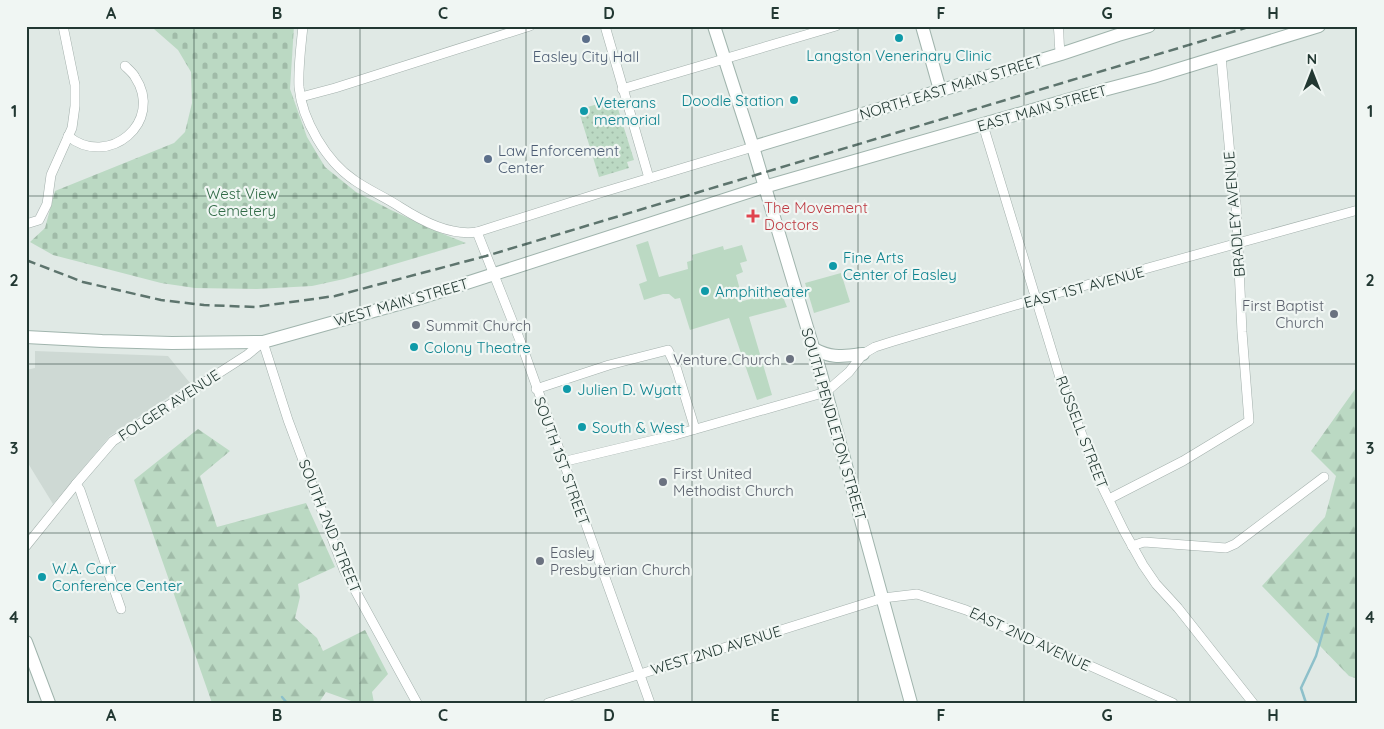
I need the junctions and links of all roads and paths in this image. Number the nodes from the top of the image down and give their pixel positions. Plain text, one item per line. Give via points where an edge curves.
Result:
1 (63, 26) edge
2 (303, 26) edge
3 (530, 26) edge
4 (605, 26) edge
5 (714, 26) edge
6 (836, 26) edge
7 (922, 26) edge
8 (1058, 26) edge
9 (1149, 26) edge
10 (1319, 26) edge
11 (1117, 30) edge
12 (1061, 54) junction
13 (1221, 56) junction
14 (726, 59) junction
15 (125, 66) dead end
16 (622, 89) junction
17 (940, 90) junction
18 (301, 97) junction
19 (983, 125) junction
20 (68, 136) junction
21 (753, 147) junction
22 (649, 178) junction
23 (764, 187) junction
24 (1358, 210) edge
25 (26, 224) edge
26 (477, 232) junction
27 (1238, 244) junction
28 (494, 275) junction
29 (1035, 300) junction
30 (26, 337) edge
31 (263, 342) junction
32 (814, 349) junction
33 (863, 354) junction
34 (536, 389) junction
35 (826, 392) junction
36 (695, 429) junction
37 (562, 462) junction
38 (1324, 477) dead end
39 (76, 484) junction
40 (1109, 499) junction
41 (26, 546) edge
42 (1132, 546) junction
43 (883, 598) junction
44 (120, 609) dead end
45 (26, 642) edge
46 (640, 674) junction
47 (49, 703) edge
48 (417, 703) edge
49 (548, 703) edge
50 (650, 703) edge
51 (911, 703) edge
52 (1173, 703) edge
53 (1253, 703) edge

1 - 20 street via 75,85 72,128
2 - 18 street
3 - 18 street
4 - 16 street
5 - 14 main road, SOUTH PENDLETON STREET
6 - 14 street
7 - 17 main road
8 - 12 street
9 - 11 main road, NORTH EAST MAIN STREET
10 - 13 main road, EAST MAIN STREET
11 - 12 main road, NORTH EAST MAIN STREET
12 - 17 main road, NORTH EAST MAIN STREET
13 - 19 main road, EAST MAIN STREET
13 - 27 street, BRADLEY AVENUE
14 - 16 street
14 - 21 main road, SOUTH PENDLETON STREET
15 - 20 street via 136,78 143,102 138,125 117,144 103,147 90,148
16 - 22 street
17 - 21 main road, NORTH EAST MAIN STREET
18 - 26 street via 320,145 353,179 418,217 450,231
19 - 23 main road, EAST MAIN STREET
19 - 29 street, RUSSELL STREET
20 - 25 street via 51,175 47,204 39,220
21 - 22 street
21 - 23 main road, SOUTH PENDLETON STREET
22 - 26 street
23 - 28 main road, WEST MAIN STREET
23 - 32 main road, SOUTH PENDLETON STREET
24 - 27 street, EAST 1ST AVENUE
26 - 28 street, SOUTH 1ST STREET
27 - 29 street, EAST 1ST AVENUE
27 - 40 street, BRADLEY AVENUE via 1249,420
28 - 31 main road, WEST MAIN STREET
28 - 34 street, SOUTH 1ST STREET
29 - 33 street, EAST 1ST AVENUE via 894,341
29 - 40 street, RUSSELL STREET via 1061,381
30 - 31 main road, WEST MAIN STREET via 172,343
31 - 39 street, FOLGER AVENUE via 113,441
31 - 48 street, SOUTH 2ND STREET via 288,420 344,570
32 - 33 main road via 827,356
32 - 35 main road, SOUTH PENDLETON STREET
33 - 35 street, EAST 1ST AVENUE via 849,372
34 - 36 street via 668,350
34 - 37 street, SOUTH 1ST STREET
35 - 36 street
35 - 43 main road, SOUTH PENDLETON STREET
36 - 37 street
37 - 46 street, SOUTH 1ST STREET
38 - 42 street via 1236,544 1226,548 1144,542
39 - 41 street, FOLGER AVENUE
39 - 44 street
40 - 42 street, RUSSELL STREET
42 - 53 street, RUSSELL STREET via 1156,584
43 - 46 street, WEST 2ND AVENUE
43 - 51 main road, SOUTH PENDLETON STREET
43 - 52 street, EAST 2ND AVENUE via 917,594 966,610
45 - 47 main road
46 - 49 street, WEST 2ND AVENUE
46 - 50 street, SOUTH 1ST STREET

